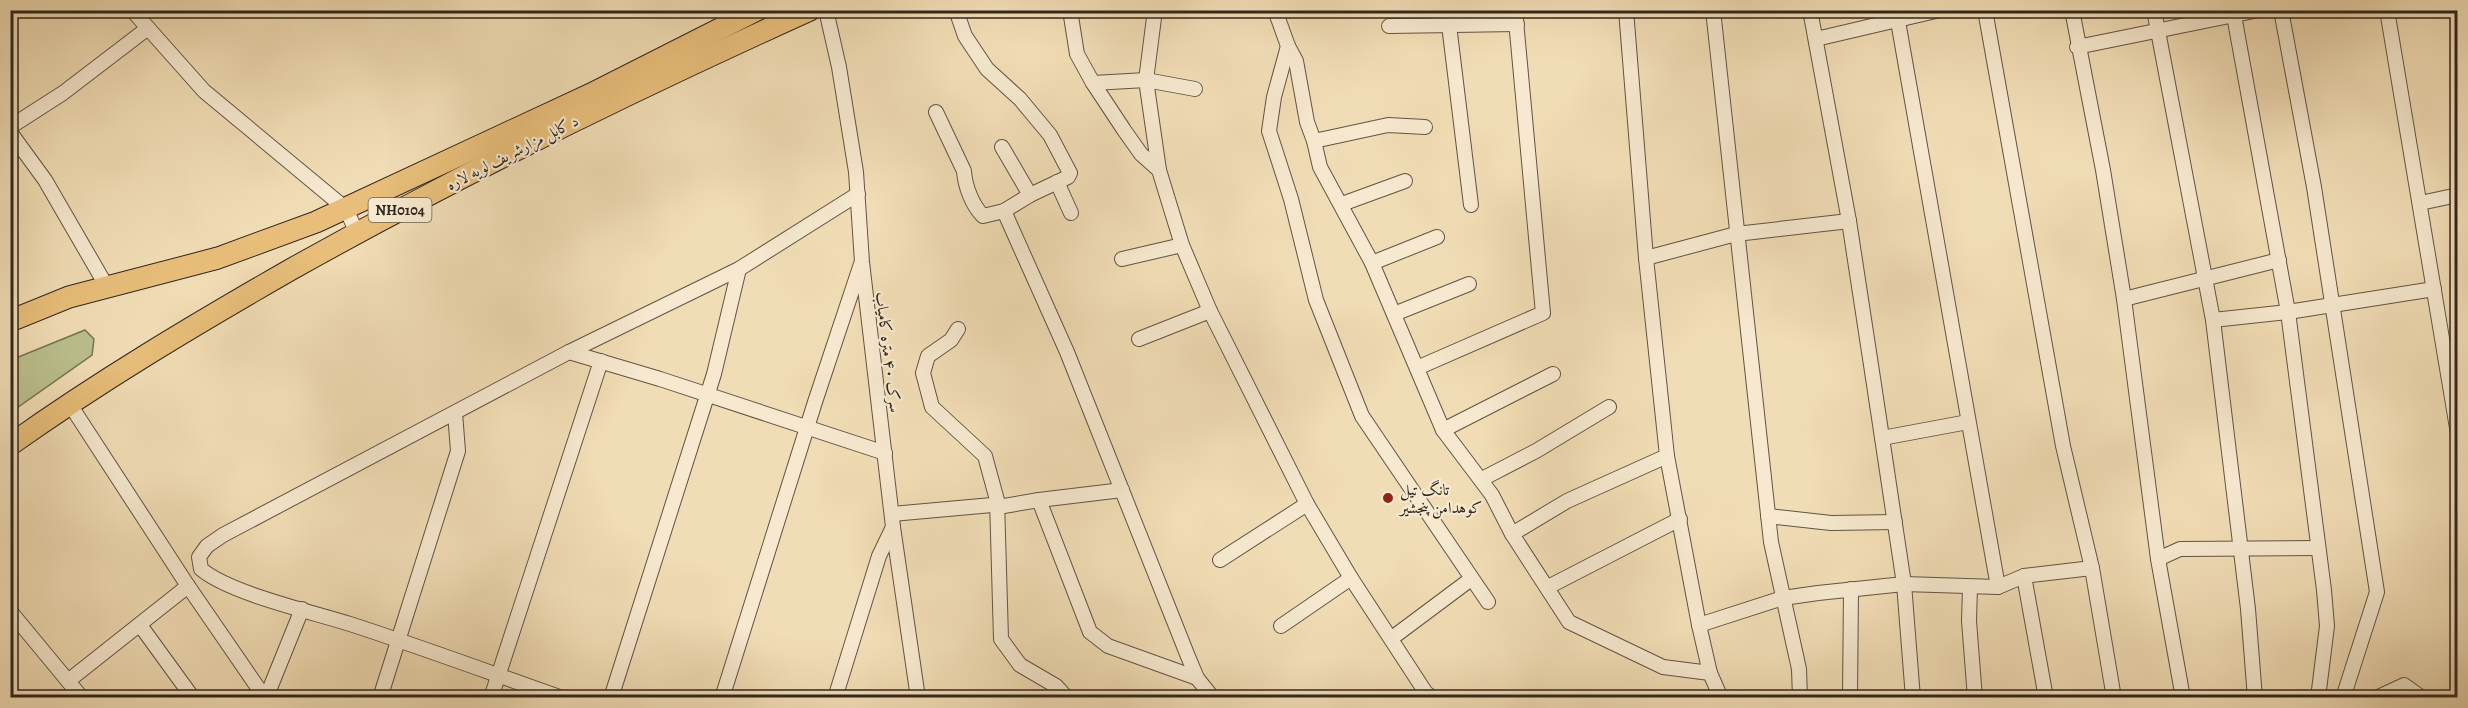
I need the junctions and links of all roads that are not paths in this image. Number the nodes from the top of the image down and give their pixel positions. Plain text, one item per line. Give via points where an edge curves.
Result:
1 (132, 10) edge
2 (757, 10) edge
3 (810, 10) edge
4 (826, 10) edge
5 (956, 10) edge
6 (1070, 10) edge
7 (1155, 10) edge
8 (1275, 10) edge
9 (1626, 10) edge
10 (1713, 10) edge
11 (1810, 10) edge
12 (1940, 10) edge
13 (1984, 10) edge
14 (2072, 10) edge
15 (2154, 10) edge
16 (2259, 10) edge
17 (2281, 10) edge
18 (2387, 10) edge
19 (2233, 13) edge
20 (1897, 16) edge
21 (1516, 17) edge
22 (1449, 25) junction
23 (1389, 26) dead end
24 (148, 28) junction
25 (2158, 30) junction
26 (1816, 39) junction
27 (1288, 46) junction
28 (2077, 47) junction
29 (1146, 80) junction
30 (1093, 83) junction
31 (1195, 89) dead end
32 (936, 112) dead end
33 (10, 127) edge
34 (1425, 127) dead end
35 (10, 132) edge
36 (1314, 141) junction
37 (1002, 147) dead end
38 (1160, 170) junction
39 (1405, 181) dead end
40 (1057, 182) junction
41 (858, 194) junction
42 (1030, 195) junction
43 (2457, 195) edge
44 (2420, 203) junction
45 (1342, 204) junction
46 (1471, 205) dead end
47 (346, 209) junction
48 (1004, 212) junction
49 (1071, 213) dead end
50 (1849, 221) junction
51 (357, 233) junction
52 (1736, 234) junction
53 (1437, 237) dead end
54 (1182, 245) junction
55 (1646, 258) junction
56 (1122, 259) dead end
57 (2279, 260) junction
58 (862, 262) junction
59 (1372, 263) junction
60 (739, 269) junction
61 (2206, 276) junction
62 (1469, 284) dead end
63 (107, 287) junction
64 (2434, 289) junction
65 (2124, 299) junction
66 (2332, 306) junction
67 (1210, 311) junction
68 (2288, 312) junction
69 (1394, 314) junction
70 (2213, 320) junction
71 (10, 321) edge
72 (958, 329) dead end
73 (1139, 339) dead end
74 (569, 352) junction
75 (601, 361) junction
76 (1418, 368) junction
77 (1553, 374) dead end
78 (706, 394) junction
79 (69, 403) junction
80 (1609, 407) dead end
81 (455, 413) junction
82 (1968, 422) junction
83 (807, 427) junction
84 (2457, 427) edge
85 (1443, 430) junction
86 (1882, 438) junction
87 (10, 445) edge
88 (885, 453) junction
89 (1667, 456) junction
90 (1482, 479) junction
91 (1122, 490) junction
92 (1039, 500) junction
93 (1307, 504) junction
94 (998, 507) junction
95 (1768, 516) junction
96 (1680, 519) junction
97 (893, 520) junction
98 (1895, 522) junction
99 (1512, 534) junction
100 (2241, 547) junction
101 (2318, 548) junction
102 (200, 557) junction
103 (2158, 559) junction
104 (1220, 560) dead end
105 (173, 564) junction
106 (2091, 568) junction
107 (2024, 576) junction
108 (1351, 578) junction
109 (1471, 579) junction
110 (1904, 585) junction
111 (188, 586) junction
112 (1548, 587) junction
113 (1970, 587) junction
114 (1998, 587) junction
115 (1851, 589) junction
116 (1783, 598) junction
117 (1488, 602) dead end
118 (302, 609) junction
119 (10, 611) edge
120 (140, 625) junction
121 (1699, 625) junction
122 (1281, 626) dead end
123 (1392, 638) junction
124 (399, 640) junction
125 (1710, 673) junction
126 (499, 675) junction
127 (1197, 678) junction
128 (68, 681) junction
129 (82, 698) edge
130 (193, 698) edge
131 (265, 698) edge
132 (380, 698) edge
133 (491, 698) edge
134 (562, 698) edge
135 (610, 698) edge
136 (722, 698) edge
137 (835, 698) edge
138 (918, 698) edge
139 (1067, 698) edge
140 (1213, 698) edge
141 (1433, 698) edge
142 (1721, 698) edge
143 (1800, 698) edge
144 (1850, 698) edge
145 (1913, 698) edge
146 (1975, 698) edge
147 (2046, 698) edge
148 (2114, 698) edge
149 (2183, 698) edge
150 (2255, 698) edge
151 (2318, 698) edge
152 (2343, 698) edge
153 (2376, 698) edge
154 (2422, 698) edge

1 - 24 street
2 - 47 highway, د کابل مزارشریف لویه لاره / NH0104 via 591,94
3 - 51 highway, د کابل مزارشریف لویه لاره / NH0104 via 546,134
4 - 41 street, سرک ۴۰ متره کامیاب via 839,67
5 - 40 street via 965,36 987,69 1020,99 1050,135 1070,168 1068,177
6 - 30 street via 1077,54
7 - 29 street
8 - 27 street
9 - 55 street
10 - 52 street
11 - 26 street
12 - 20 street
13 - 106 street via 2063,446
14 - 28 street
15 - 25 street
16 - 19 street
17 - 66 street
18 - 44 street
19 - 25 street
19 - 57 street
20 - 26 street
20 - 82 street
21 - 22 street
21 - 76 street via 1543,313
22 - 23 street
22 - 46 street
24 - 33 street via 63,93
24 - 47 street via 204,91
25 - 28 street
25 - 61 street
26 - 50 street
27 - 36 street via 1296,61
27 - 109 street via 1269,131 1316,300 1362,416
28 - 65 street via 2103,170
29 - 30 street
29 - 31 street
29 - 38 street
30 - 38 street via 1141,154
32 - 48 street via 964,171 977,210 983,216
34 - 36 street via 1390,125
35 - 63 street via 45,180
36 - 45 street via 1320,167
37 - 42 street
38 - 54 street
39 - 45 street
40 - 42 street
40 - 49 street
41 - 58 street, سرک ۴۰ متره کامیاب
41 - 60 street
42 - 48 street
43 - 44 street
44 - 64 street
45 - 59 street
47 - 51 street
47 - 63 highway, د کابل مزارشریف لویه لاره / NH0104 via 218,258
48 - 91 street via 1067,352
50 - 52 street
50 - 86 street
51 - 79 highway, د کابل مزارشریف لویه لاره / NH0104 via 220,310
52 - 55 street
52 - 95 street
53 - 59 street
54 - 56 street
54 - 67 street
55 - 89 street
57 - 61 street
57 - 68 street
58 - 83 street
58 - 88 street, سرک ۴۰ متره کامیاب
59 - 69 street
60 - 74 street
60 - 78 street
61 - 65 street
61 - 70 street
62 - 69 street
63 - 71 highway, د کابل مزارشریف لویه لاره / NH0104 via 69,297
64 - 66 street
64 - 84 street
65 - 103 street
66 - 68 street
66 - 152 street via 2377,592
67 - 73 street
67 - 93 street
68 - 70 street
68 - 101 street
69 - 76 street
70 - 100 street
72 - 94 street via 951,340 928,356 923,374 926,390 932,407 985,456
74 - 75 street
74 - 81 street
75 - 78 street
75 - 126 street
76 - 85 street
77 - 85 street
78 - 83 street
78 - 135 street
79 - 87 highway, د کابل مزارشریف لویه لاره / NH0104
79 - 105 street
80 - 90 street
81 - 102 street via 222,535
81 - 124 street via 458,452
82 - 86 street
82 - 114 street
83 - 88 street
83 - 136 street
85 - 90 street
86 - 98 street
88 - 97 street, سرک ۴۰ متره کامیاب
89 - 96 street
89 - 99 street via 1567,501
90 - 99 street
91 - 92 street
91 - 127 street
92 - 94 street
92 - 127 street via 1090,632 1108,646
93 - 104 street
93 - 108 street
94 - 97 street
94 - 139 street via 1001,639 1020,665 1056,686
95 - 98 street via 1831,523
95 - 116 street
96 - 112 street
96 - 121 street
97 - 137 street
97 - 138 street, سرک ۴۰ متره کامیاب
98 - 110 street
99 - 112 street
100 - 101 street
100 - 103 street via 2181,549
100 - 150 street
101 - 151 street via 2327,626
102 - 105 street
102 - 118 street via 201,570 210,577
103 - 149 street
105 - 111 street
106 - 107 street
106 - 148 street
107 - 114 street
107 - 147 street
108 - 122 street
108 - 123 street
109 - 117 street
109 - 123 street
110 - 113 street
110 - 115 street
110 - 145 street
111 - 120 street
111 - 131 street
112 - 125 street via 1569,622 1663,667
113 - 114 street
113 - 146 street
115 - 116 street
115 - 144 street
116 - 121 street
116 - 143 street via 1799,669
118 - 124 street
118 - 131 street
119 - 128 street
120 - 128 street
120 - 130 street
121 - 125 street
123 - 141 street
124 - 126 street
124 - 132 street
125 - 142 street
126 - 133 street
126 - 134 street
127 - 140 street
128 - 129 street
153 - 154 street via 2404,685

